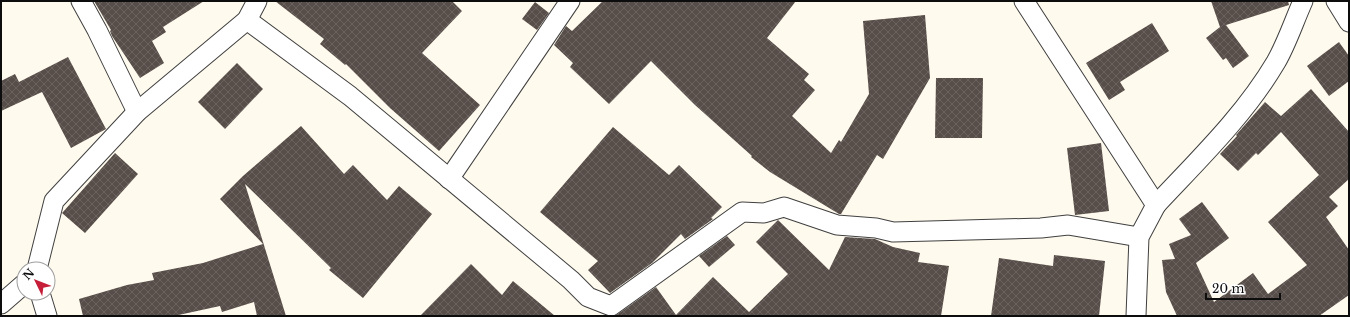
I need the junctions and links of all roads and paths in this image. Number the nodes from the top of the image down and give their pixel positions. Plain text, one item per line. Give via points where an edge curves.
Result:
1 (81, 1) edge
2 (257, 1) edge
3 (570, 1) edge
4 (1024, 1) edge
5 (1303, 1) edge
6 (1336, 1) edge
7 (246, 20) junction
8 (1349, 22) edge
9 (137, 112) junction
10 (449, 179) junction
11 (1156, 205) junction
12 (1139, 237) junction
13 (39, 261) edge
14 (16, 291) edge
15 (42, 301) edge
16 (1, 304) edge
17 (47, 316) edge
18 (1136, 316) edge

1 - 9 street
2 - 7 street
3 - 10 street
4 - 11 street
5 - 11 street via 1276,61 1252,98
6 - 8 street
7 - 9 street
7 - 10 street via 350,96
9 - 13 street via 54,201
10 - 12 street via 588,297 611,306 742,212 764,213 784,207 837,225 893,232 1068,225
11 - 12 street
12 - 18 street
14 - 16 street
15 - 17 street

